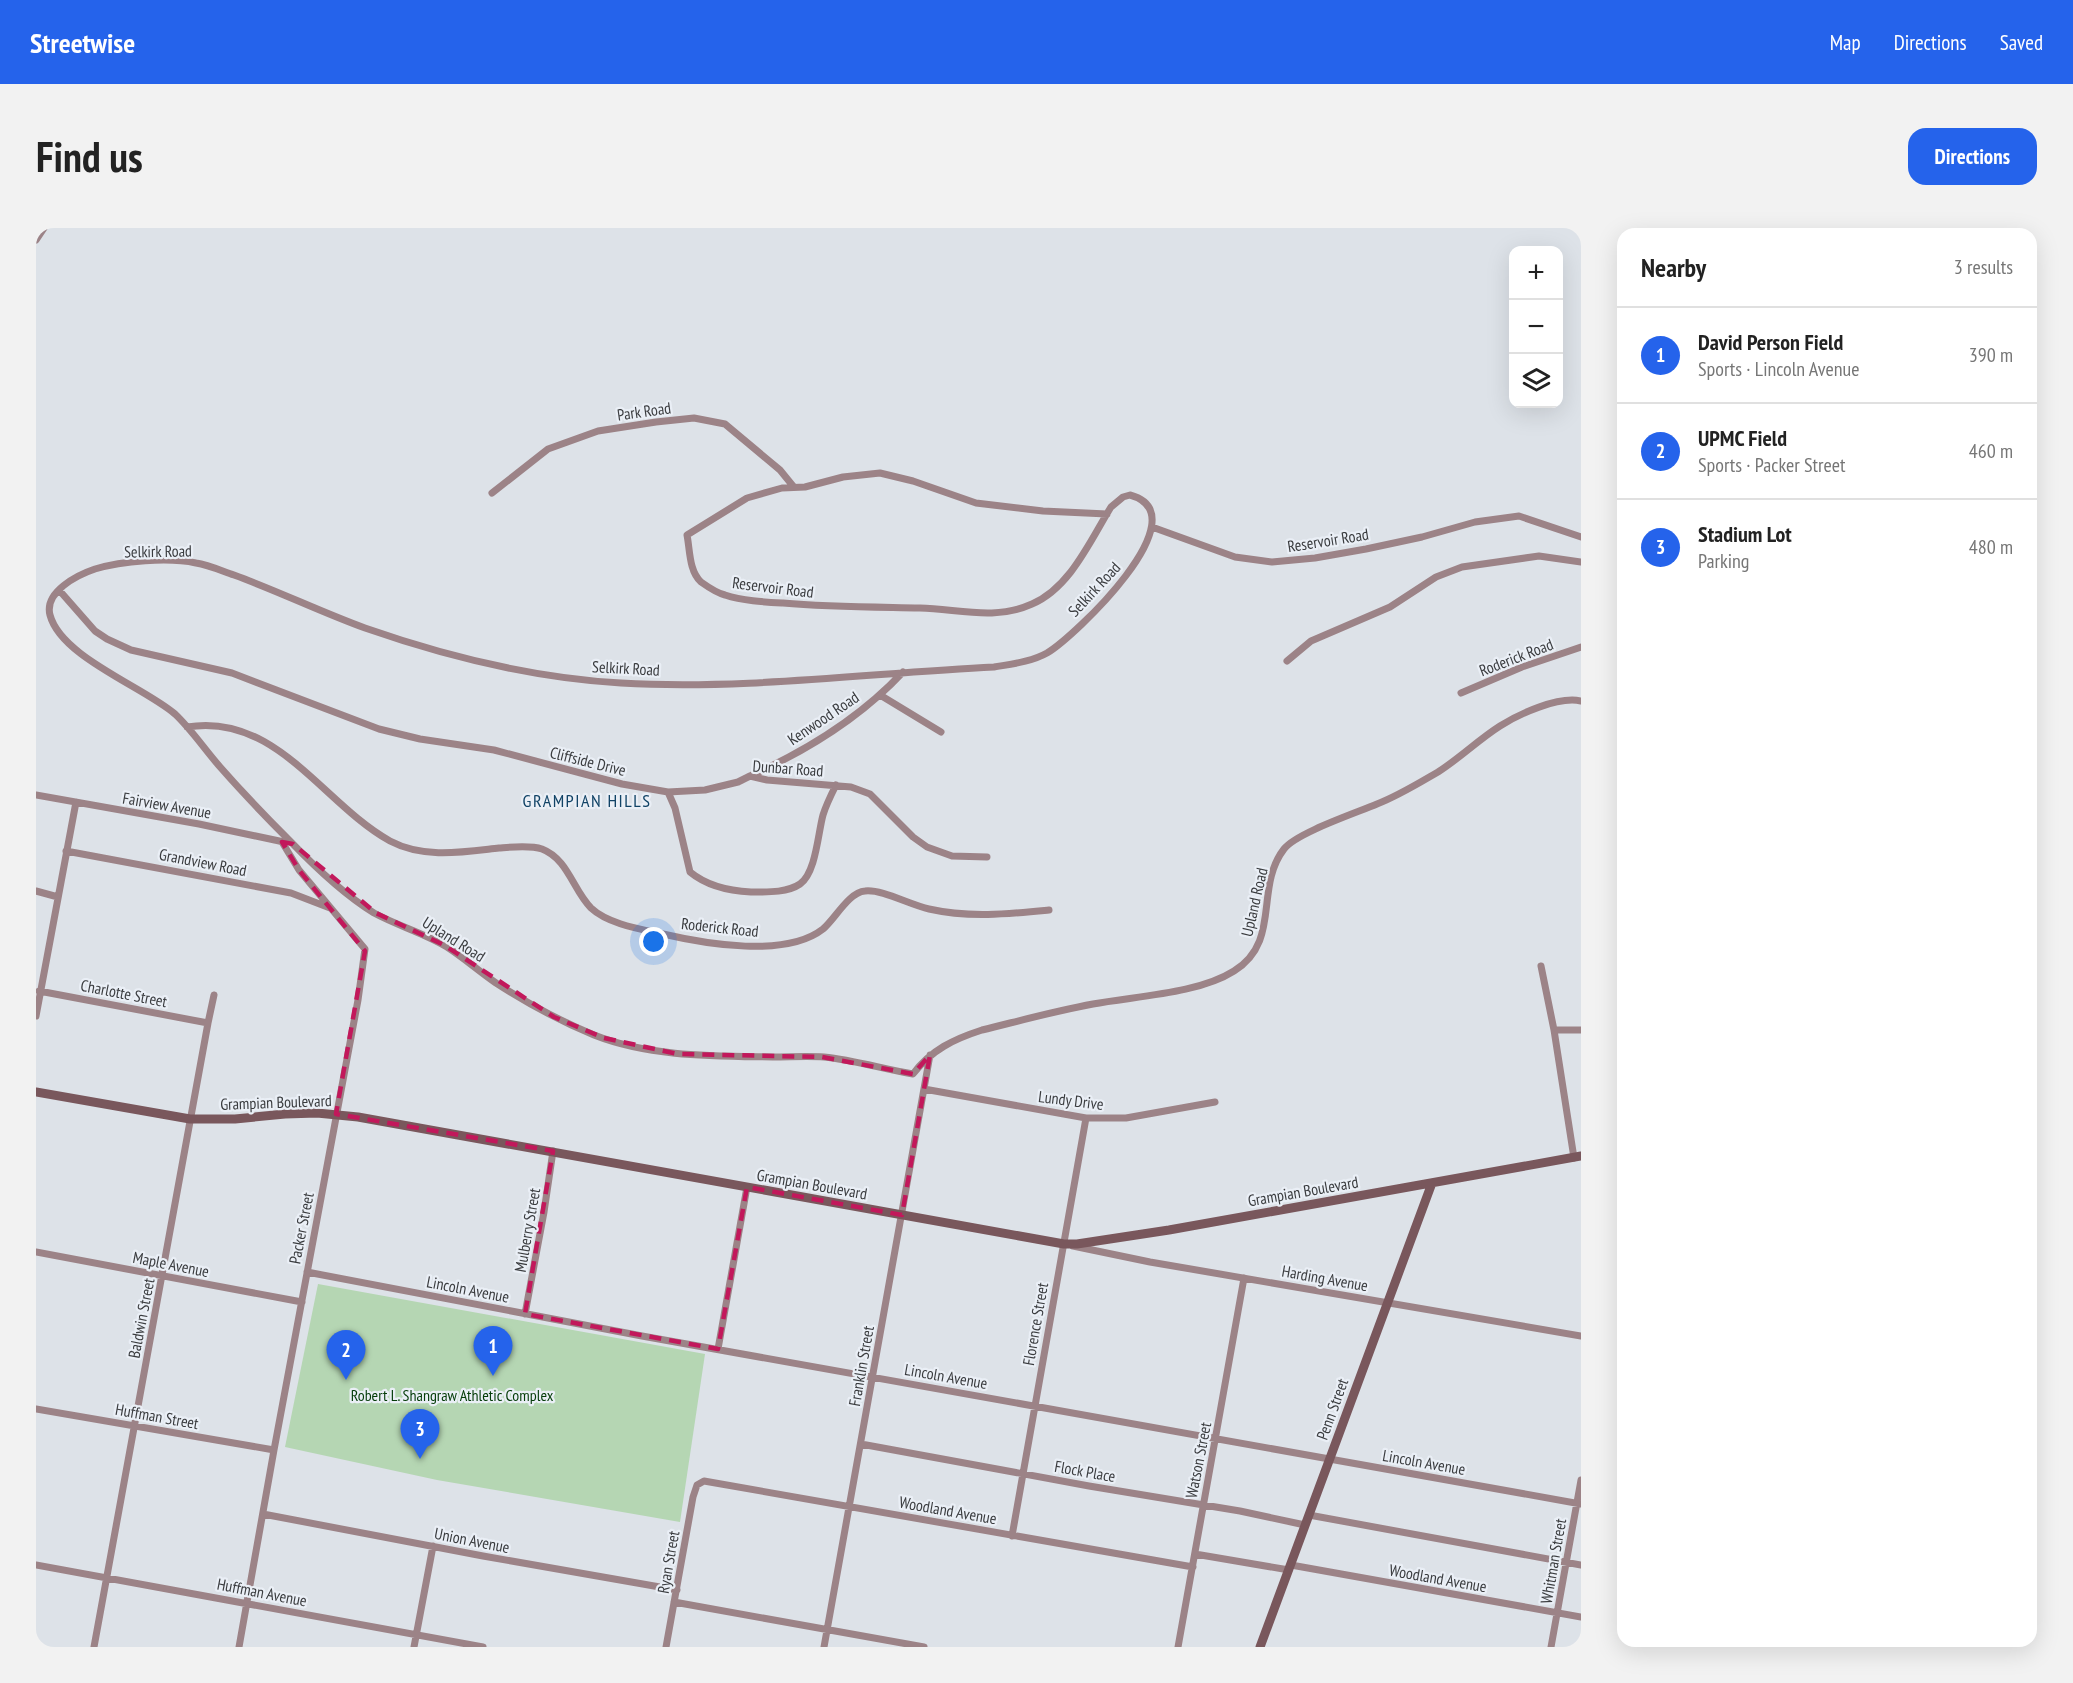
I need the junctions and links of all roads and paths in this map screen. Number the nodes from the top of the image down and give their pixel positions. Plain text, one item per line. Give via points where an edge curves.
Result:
1 (44, 228) edge
2 (36, 240) edge
3 (793, 486) junction
4 (492, 493) dead end
5 (1107, 514) junction
6 (1152, 527) junction
7 (1581, 537) edge
8 (1581, 562) edge
9 (59, 590) junction
10 (1581, 647) edge
11 (1287, 661) dead end
12 (903, 672) junction
13 (1461, 693) dead end
14 (880, 695) junction
15 (1581, 700) edge
16 (188, 727) junction
17 (941, 732) dead end
18 (750, 776) junction
19 (836, 785) junction
20 (668, 792) junction
21 (36, 795) edge
22 (76, 802) junction
23 (282, 842) junction
24 (293, 844) junction
25 (66, 851) junction
26 (987, 857) dead end
27 (36, 891) edge
28 (58, 897) junction
29 (332, 909) junction
30 (1049, 910) dead end
31 (1541, 966) dead end
32 (38, 991) edge
33 (214, 995) dead end
34 (36, 1016) edge
35 (208, 1023) junction
36 (1554, 1030) junction
37 (1581, 1030) edge
38 (930, 1055) junction
39 (924, 1089) junction
40 (36, 1092) edge
41 (1215, 1102) dead end
42 (336, 1114) junction
43 (1086, 1118) junction
44 (190, 1119) junction
45 (553, 1151) junction
46 (1578, 1157) edge
47 (1432, 1183) junction
48 (747, 1187) junction
49 (902, 1215) junction
50 (1064, 1244) junction
51 (36, 1252) edge
52 (307, 1272) junction
53 (163, 1276) junction
54 (1244, 1278) junction
55 (302, 1302) junction
56 (1387, 1302) junction
57 (525, 1314) junction
58 (1581, 1336) edge
59 (718, 1349) junction
60 (873, 1376) junction
61 (1035, 1406) junction
62 (36, 1409) edge
63 (135, 1426) junction
64 (1216, 1438) junction
65 (861, 1444) junction
66 (274, 1450) junction
67 (1330, 1459) junction
68 (1023, 1474) junction
69 (1581, 1480) edge
70 (699, 1483) joint
71 (1579, 1504) edge
72 (1203, 1505) junction
73 (849, 1506) junction
74 (263, 1514) junction
75 (1309, 1515) junction
76 (1305, 1525) junction
77 (1012, 1536) junction
78 (433, 1546) junction
79 (1195, 1554) junction
80 (1566, 1563) junction
81 (36, 1565) edge
82 (1581, 1565) edge
83 (1193, 1567) junction
84 (1290, 1567) junction
85 (106, 1577) junction
86 (677, 1590) junction
87 (674, 1602) junction
88 (248, 1603) junction
89 (1557, 1613) junction
90 (1581, 1617) edge
91 (827, 1629) junction
92 (417, 1634) junction
93 (94, 1647) edge
94 (239, 1647) edge
95 (414, 1647) edge
96 (483, 1647) edge
97 (666, 1647) edge
98 (824, 1647) edge
99 (924, 1647) edge
100 (1178, 1647) edge
101 (1260, 1647) edge
102 (1551, 1647) edge

1 - 2 street
3 - 4 street, Park Road via 780,470 725,424 694,418 598,431 548,449
3 - 5 street, Reservoir Road via 880,473 976,503
3 - 5 street, Reservoir Road via 747,498 687,535 693,571 699,580 725,595 769,602 1007,613 1034,604 1053,591
5 - 6 street, Reservoir Road via 1123,496 1130,495 1142,500 1150,510
6 - 7 street, Reservoir Road via 1235,557 1272,562 1366,549 1475,522 1519,516
6 - 12 street, Selkirk Road via 1143,553 1126,575 1100,605 1045,654 993,667
8 - 11 street via 1539,556 1462,567 1436,578 1390,607 1311,641
9 - 12 street, Selkirk Road via 95,569 186,561 403,640 477,662 554,676 618,683 710,684
9 - 16 street, Upland Road via 50,601 50,613 63,636 88,659 164,706
9 - 20 street, Cliffside Drive via 95,631 131,650 232,673 379,729 494,750 622,784
10 - 13 street, Roderick Road
12 - 14 street, Kenwood Road
14 - 17 street
14 - 18 street, Kenwood Road via 812,744
15 - 38 street, Upland Road via 1557,702 1509,721 1438,772 1286,846 1273,871 1258,945 1250,959 1232,973 1190,987 981,1030 951,1041
16 - 24 street, Upland Road via 241,791
16 - 30 street, Roderick Road via 218,725 260,739 311,775 371,829 398,845 435,853 512,847 542,849 557,858 597,912 626,924 697,941 736,945 801,941 822,929 850,898 866,890 925,909 959,914 988,916
18 - 19 street, Dunbar Road
18 - 20 street, Dunbar Road via 705,790
19 - 20 street via 823,814 809,874 791,889 776,891 728,890 690,872
19 - 26 street via 870,794 927,847 952,856
21 - 22 street, Fairview Avenue
22 - 23 street, Fairview Avenue
22 - 25 street
23 - 24 street, Fairview Avenue
23 - 29 street, Packer Street via 299,870
24 - 38 street, Upland Road via 334,883 376,914 444,945 494,982 554,1017 604,1038 678,1053 822,1057 913,1074
25 - 28 street
25 - 29 street, Grandview Road via 291,893
27 - 28 street
28 - 32 street
29 - 42 street, Packer Street via 365,949
31 - 36 street
32 - 34 street
32 - 35 street, Charlotte Street
33 - 35 street, Baldwin Street
35 - 44 street, Baldwin Street
36 - 37 street
36 - 46 street
38 - 39 street
39 - 43 street, Lundy Drive
39 - 49 street, Franklin Street
40 - 44 street, Grampian Boulevard
41 - 43 street, Lundy Drive via 1126,1118
42 - 44 street, Grampian Boulevard
42 - 45 street, Grampian Boulevard
42 - 52 street, Packer Street
43 - 50 street, Florence Street
44 - 53 street, Baldwin Street
45 - 48 street, Grampian Boulevard
45 - 57 street, Mulberry Street
46 - 47 street, Grampian Boulevard
47 - 50 street, Grampian Boulevard via 1159,1232
47 - 56 street, Penn Street
48 - 49 street, Grampian Boulevard
48 - 59 street
49 - 50 street, Grampian Boulevard
49 - 60 street, Franklin Street
50 - 54 street, Harding Avenue
50 - 61 street, Florence Street
51 - 53 street, Maple Avenue
52 - 55 street, Packer Street
52 - 57 street, Lincoln Avenue
53 - 55 street, Maple Avenue
53 - 63 street, Baldwin Street
54 - 56 street, Harding Avenue
54 - 64 street, Watson Street
55 - 66 street, Packer Street
56 - 58 street, Harding Avenue
56 - 67 street, Penn Street
57 - 59 street, Lincoln Avenue
59 - 60 street, Lincoln Avenue
60 - 61 street, Lincoln Avenue
60 - 65 street, Franklin Street
61 - 64 street, Lincoln Avenue
61 - 68 street, Florence Street
62 - 63 street, Huffman Street
63 - 66 street, Huffman Street
63 - 85 street, Baldwin Street
64 - 67 street, Lincoln Avenue
64 - 72 street, Watson Street
65 - 68 street, Flock Place
65 - 73 street, Franklin Street
66 - 74 street, Packer Street
67 - 71 street, Lincoln Avenue
67 - 75 street, Penn Street
68 - 72 street, Flock Place
68 - 77 street, Florence Street
69 - 71 street, Whitman Street
70 - 73 street, Woodland Avenue
70 - 86 street, Ryan Street via 693,1497
71 - 80 street, Whitman Street
72 - 76 street, Flock Place
72 - 79 street, Watson Street
73 - 77 street, Woodland Avenue
73 - 91 street, Franklin Street
74 - 78 street, Union Avenue
74 - 88 street, Packer Street
75 - 76 street, Penn Street
75 - 80 street
76 - 84 street, Penn Street
77 - 83 street, Woodland Avenue
78 - 86 street, Union Avenue
78 - 92 street
79 - 83 street, Watson Street
79 - 84 street, Woodland Avenue
80 - 82 street
80 - 89 street, Whitman Street
81 - 85 street, Huffman Avenue
83 - 100 street, Watson Street
84 - 89 street, Woodland Avenue
84 - 101 street, Penn Street
85 - 88 street, Huffman Avenue
85 - 93 street, Baldwin Street
86 - 87 street, Ryan Street
87 - 91 street
87 - 97 street, Ryan Street
88 - 92 street, Huffman Avenue
88 - 94 street, Packer Street
89 - 90 street, Woodland Avenue
89 - 102 street, Whitman Street
91 - 98 street, Franklin Street
91 - 99 street
92 - 95 street
92 - 96 street, Huffman Avenue

